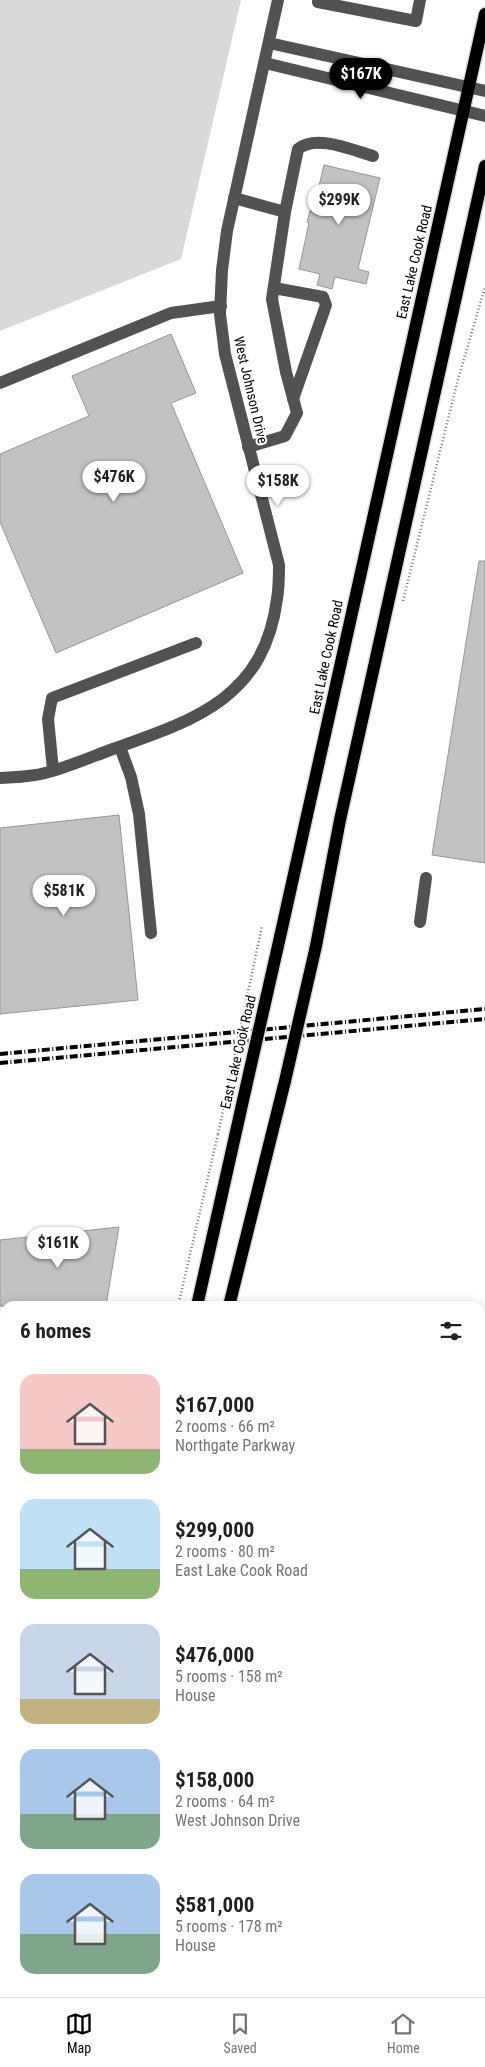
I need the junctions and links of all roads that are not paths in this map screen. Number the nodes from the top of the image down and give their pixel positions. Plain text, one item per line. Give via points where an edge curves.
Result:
1 (278, 0) edge
2 (318, 0) edge
3 (420, 0) edge
4 (485, 14) edge
5 (269, 43) junction
6 (265, 63) junction
7 (469, 87) junction
8 (485, 91) edge
9 (464, 111) junction
10 (485, 116) edge
11 (373, 156) dead end
12 (485, 166) edge
13 (234, 198) junction
14 (285, 212) junction
15 (274, 288) junction
16 (220, 306) junction
17 (0, 383) edge
18 (293, 399) junction
19 (248, 447) junction
20 (196, 643) dead end
21 (120, 747) junction
22 (53, 770) junction
23 (0, 778) edge
24 (426, 878) dead end
25 (420, 922) dead end
26 (151, 933) dead end
27 (198, 1301) edge
28 (230, 1301) edge

1 - 5 street, West Johnson Drive
2 - 3 street via 416,21
4 - 7 main road, East Lake Cook Road
5 - 6 street, West Johnson Drive
5 - 7 street
6 - 9 street
6 - 13 street, West Johnson Drive
7 - 8 street
7 - 9 main road, East Lake Cook Road
9 - 10 street
9 - 27 main road, East Lake Cook Road, bridge
11 - 14 street via 318,141 305,143 298,149
12 - 28 main road, bridge via 340,820 316,946
13 - 14 street
13 - 16 street, West Johnson Drive via 227,231
14 - 15 street
15 - 18 street via 272,299
15 - 18 street via 323,297 326,305
16 - 17 street via 171,313
16 - 19 street, West Johnson Drive via 225,354
18 - 19 street via 297,413 285,436
19 - 21 street, West Johnson Drive via 279,565 277,600 262,651 248,675 206,712
20 - 22 street via 52,698 48,719
21 - 22 street, West Johnson Drive
21 - 26 street via 139,814
22 - 23 street, West Johnson Drive
24 - 25 street

